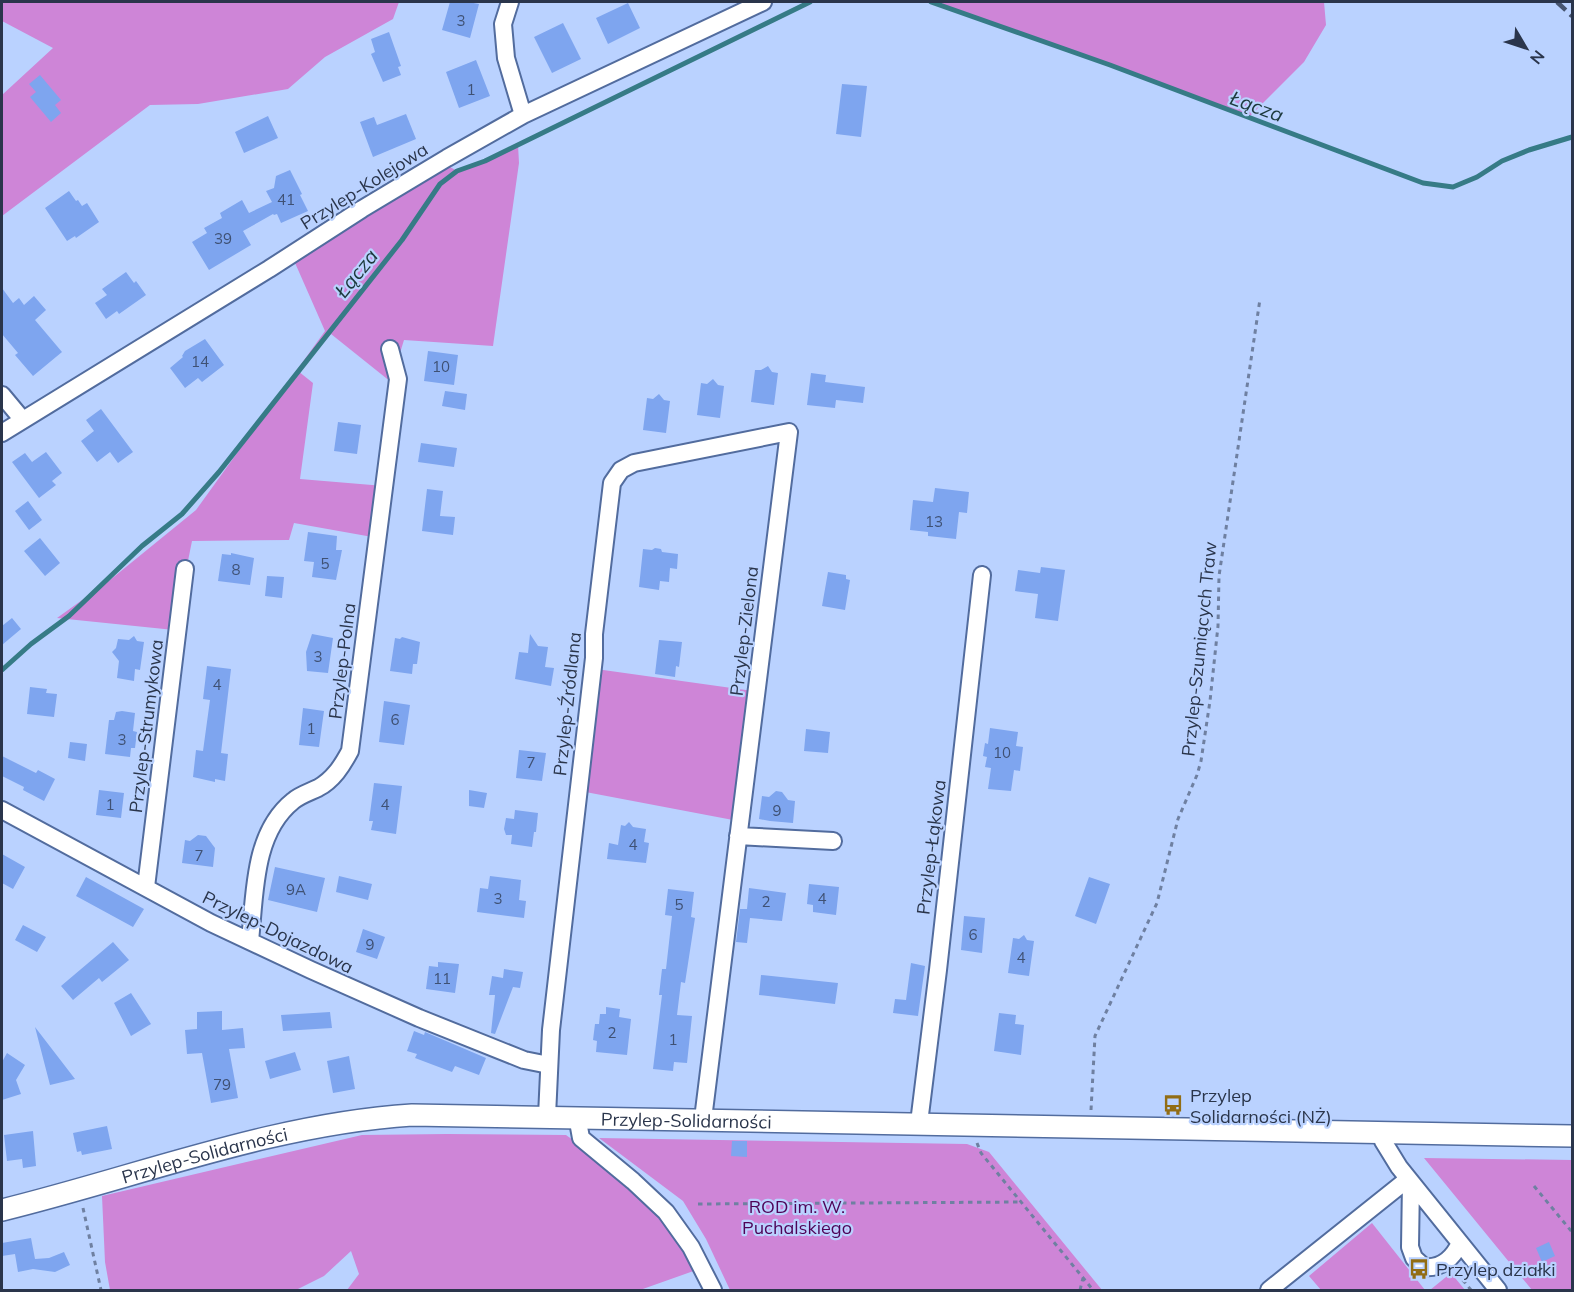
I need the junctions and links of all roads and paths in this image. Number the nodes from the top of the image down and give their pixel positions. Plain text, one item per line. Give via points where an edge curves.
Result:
1 (510, 2) edge
2 (763, 2) edge
3 (523, 115) junction
4 (1260, 299) dead end
5 (390, 349) dead end
6 (2, 395) edge
7 (22, 419) junction
8 (789, 432) joint
9 (2, 433) edge
10 (185, 569) dead end
11 (982, 575) dead end
12 (2, 810) edge
13 (738, 836) junction
14 (833, 841) dead end
15 (146, 887) junction
16 (250, 941) junction
17 (549, 1065) junction
18 (547, 1116) junction
19 (577, 1116) junction
20 (703, 1119) junction
21 (919, 1124) junction
22 (970, 1124) junction
23 (1090, 1127) junction
24 (1382, 1132) junction
25 (1572, 1136) edge
26 (1410, 1180) junction
27 (1534, 1186) dead end
28 (79, 1188) junction
29 (1021, 1202) junction
30 (698, 1204) dead end
31 (2, 1210) edge
32 (1572, 1232) edge
33 (1460, 1243) junction
34 (1083, 1278) junction
35 (101, 1290) edge
36 (713, 1290) edge
37 (1080, 1290) edge
38 (1093, 1290) edge
39 (1269, 1290) edge
40 (1498, 1290) edge

1 - 3 street via 503,24 506,58
2 - 3 street, Przylep-Kolejowa
3 - 7 street, Przylep-Kolejowa via 362,208 249,282
4 - 23 path, Przylep-Szumiących Traw via 1219,576 1218,626 1201,760 1178,819 1156,903 1095,1036
5 - 16 street, Przylep-Polna via 398,379 350,751 339,772 295,799 277,817 266,836
6 - 7 street
7 - 9 street, Przylep-Kolejowa
8 - 13 street, Przylep-Zielona
8 - 17 street, Przylep-Źródlana via 634,463 621,470 612,483
10 - 15 street, Przylep-Strumykowa
11 - 21 street, Przylep-Łąkowa
12 - 15 street, Przylep-Dojazdowa
13 - 14 street
13 - 20 street, Przylep-Zielona
15 - 16 street, Przylep-Dojazdowa
16 - 17 street, Przylep-Dojazdowa via 419,1018 524,1060
17 - 18 street, Przylep-Źródlana
18 - 19 main road, Przylep-Solidarności
18 - 28 main road, Przylep-Solidarności via 412,1115 344,1122
19 - 20 main road, Przylep-Solidarności
19 - 36 street via 581,1138 666,1212 692,1247
20 - 21 main road, Przylep-Solidarności
21 - 22 main road, Przylep-Solidarności
22 - 23 main road, Przylep-Solidarności
22 - 29 path via 981,1153
23 - 24 main road, Przylep-Solidarności
24 - 25 main road, Przylep-Solidarności
24 - 26 street via 1390,1155
26 - 33 street
26 - 33 street via 1410,1247 1414,1258 1424,1267 1440,1266
26 - 39 street
27 - 32 path
28 - 31 main road, Przylep-Solidarności
28 - 35 path
29 - 30 path
29 - 34 path
33 - 40 street
34 - 37 path
34 - 38 path

